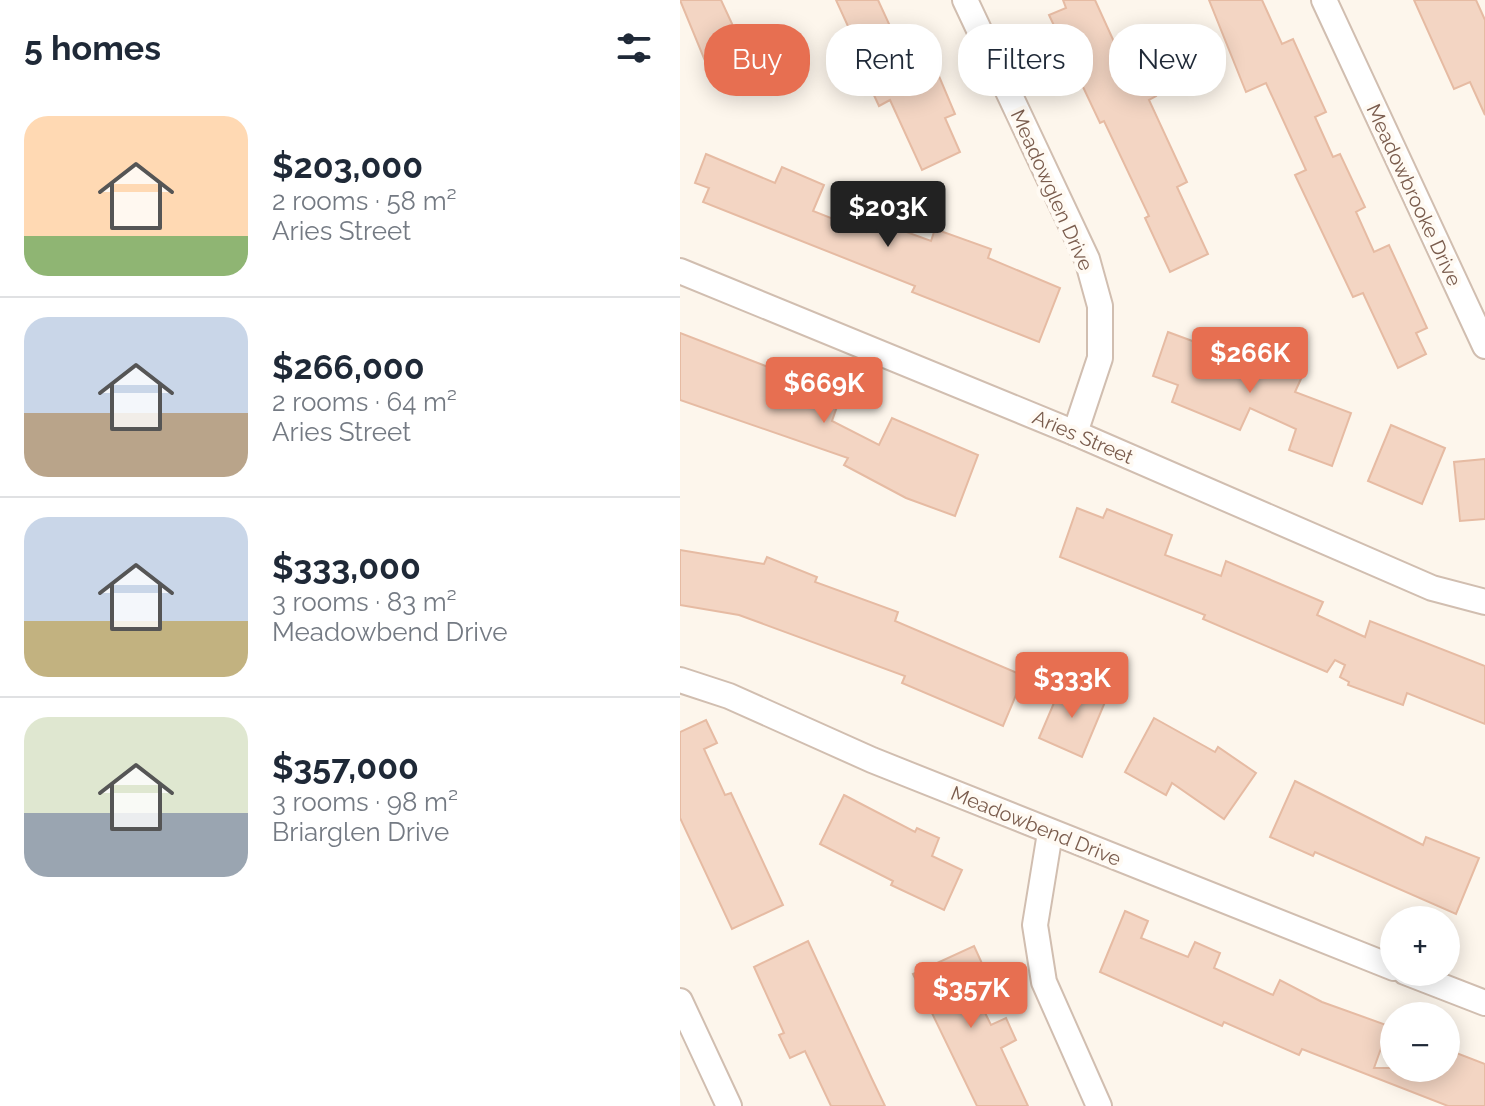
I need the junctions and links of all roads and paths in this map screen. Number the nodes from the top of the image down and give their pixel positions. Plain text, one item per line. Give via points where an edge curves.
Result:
1 (965, 0) edge
2 (1324, 0) edge
3 (680, 271) edge
4 (1485, 346) edge
5 (1075, 433) junction
6 (1485, 602) edge
7 (680, 680) edge
8 (1050, 833) junction
9 (1380, 963) edge
10 (1441, 986) edge
11 (680, 1001) edge
12 (1485, 1003) edge
13 (729, 1106) edge
14 (1099, 1106) edge

1 - 5 street, Meadowglen Drive via 1087,259 1100,306 1100,358
2 - 4 street, Meadowbrooke Drive
3 - 5 street, Aries Street
5 - 6 street, Aries Street via 1432,588
7 - 8 street, Meadowbend Drive
8 - 9 street, Meadowbend Drive
8 - 14 street via 1035,925 1044,982
10 - 12 street
11 - 13 street

